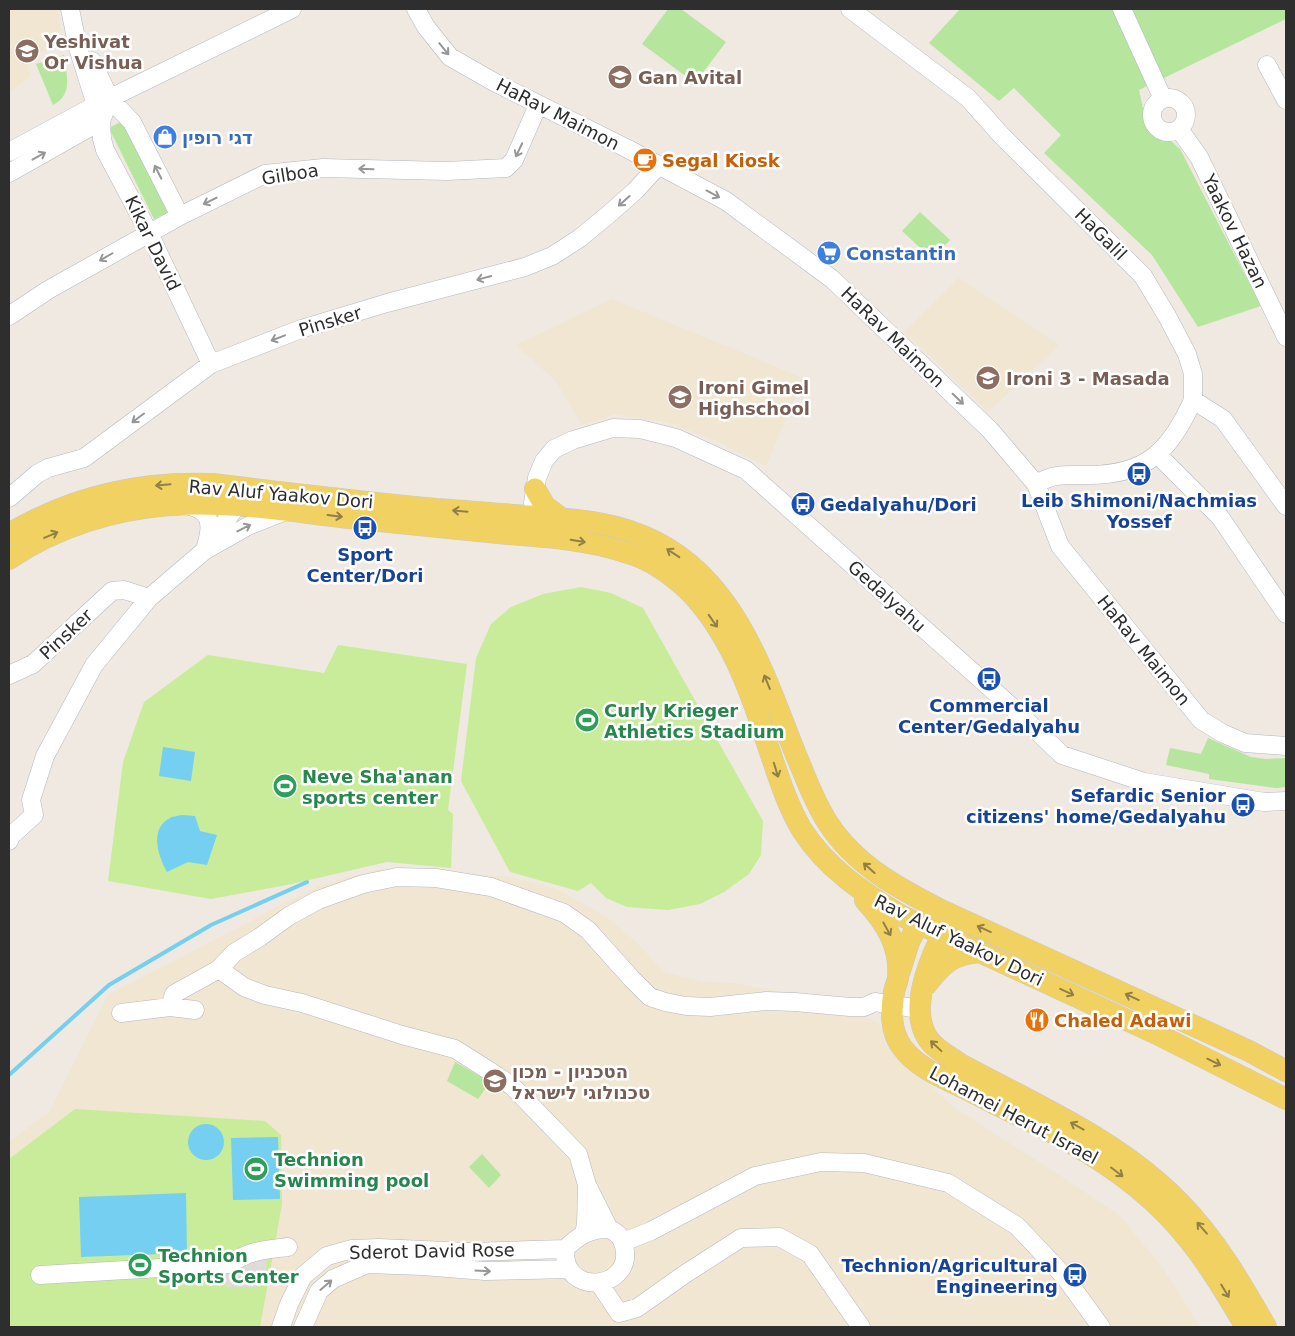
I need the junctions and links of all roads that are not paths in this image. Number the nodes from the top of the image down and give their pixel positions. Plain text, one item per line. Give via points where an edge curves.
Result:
1 (70, 9) edge
2 (80, 9) edge
3 (292, 9) edge
4 (416, 9) edge
5 (850, 9) edge
6 (1122, 9) edge
7 (1267, 65) dead end
8 (91, 74) junction
9 (150, 78) junction
10 (1164, 99) junction
11 (1286, 100) edge
12 (538, 105) junction
13 (102, 109) junction
14 (1179, 129) junction
15 (67, 130) junction
16 (105, 150) junction
17 (9, 152) edge
18 (664, 169) junction
19 (9, 172) edge
20 (180, 216) junction
21 (149, 233) junction
22 (9, 316) edge
23 (1286, 337) edge
24 (211, 364) junction
25 (1193, 400) junction
26 (1158, 455) junction
27 (1036, 484) junction
28 (264, 490) junction
29 (534, 492) junction
30 (9, 498) edge
31 (180, 504) junction
32 (237, 505) junction
33 (1286, 506) edge
34 (286, 511) junction
35 (509, 514) junction
36 (561, 518) junction
37 (531, 526) junction
38 (9, 534) edge
39 (204, 551) junction
40 (9, 559) edge
41 (149, 598) junction
42 (1286, 614) edge
43 (9, 675) edge
44 (1286, 746) edge
45 (1286, 801) edge
46 (9, 841) edge
47 (844, 878) junction
48 (941, 910) junction
49 (918, 924) junction
50 (942, 936) junction
51 (979, 952) junction
52 (219, 969) junction
53 (898, 978) junction
54 (920, 1001) junction
55 (892, 1005) junction
56 (170, 1007) junction
57 (195, 1010) dead end
58 (121, 1013) dead end
59 (1286, 1070) edge
60 (1286, 1099) edge
61 (587, 1185) junction
62 (609, 1229) junction
63 (584, 1234) junction
64 (623, 1242) junction
65 (288, 1247) dead end
66 (565, 1249) junction
67 (569, 1269) junction
68 (40, 1275) dead end
69 (600, 1283) junction
70 (281, 1327) edge
71 (304, 1327) edge
72 (861, 1327) edge
73 (1101, 1327) edge
74 (1246, 1327) edge
75 (1266, 1327) edge

1 - 8 street via 78,48
2 - 8 street
3 - 9 street
4 -> 12 street, HaRav Maimon via 450,57
5 - 25 street, HaGalil via 968,98 1143,276 1187,354 1193,374
6 - 10 street
7 - 11 street
8 - 9 street via 121,86
8 - 13 street
8 - 15 street
9 - 13 street
10 - 14 street via 1175,100 1184,107 1185,119
10 - 14 street via 1152,110 1153,121 1164,131
12 - 18 street, HaRav Maimon
12 -> 20 street, Gilboa via 514,160 506,168 447,171 323,168 266,174
13 - 15 street
13 - 16 street, Kikar David
20 -> 13 street, Kikar David via 132,122
14 - 23 street, Yaakov Hazan via 1199,157
15 - 16 street
15 - 17 street
19 -> 15 street
16 - 21 street, Kikar David
18 -> 24 street, Pinsker via 580,238 552,256 525,267 300,329
18 -> 27 street, HaRav Maimon via 726,202 832,279 990,430
20 - 21 street, Gilboa
21 -> 22 street, Gilboa
21 - 24 street, Kikar David
24 -> 30 street, Pinsker via 84,458 48,468
25 - 26 street via 1184,420
25 - 33 street via 1223,419
26 - 27 street via 1136,467 1110,475 1048,477
26 - 42 street via 1220,518
27 - 44 street, HaRav Maimon via 1060,546 1201,720 1222,734 1245,743
28 - 32 street via 248,495
35 -> 28 main road, Rav Aluf Yaakov Dori
28 -> 38 main road, Rav Aluf Yaakov Dori via 193,483 120,491 57,509
29 - 35 main road via 526,507
29 - 36 main road
29 - 37 street, Gedalyahu
29 - 45 street, Gedalyahu via 540,468 549,454 580,438 613,428 640,429 676,438 746,470 1062,755 1144,782 1264,802
31 - 32 main road, Rav Aluf Yaakov Dori
31 - 39 street via 198,507 207,518 210,527
40 -> 31 main road, Rav Aluf Yaakov Dori via 49,536 80,524 141,508
32 - 34 main road, Rav Aluf Yaakov Dori
32 - 39 street
34 -> 37 main road, Rav Aluf Yaakov Dori via 363,520
39 -> 34 street via 248,526
35 - 37 main road, Rav Aluf Yaakov Dori
36 - 37 main road, Rav Aluf Yaakov Dori
48 -> 36 main road, Rav Aluf Yaakov Dori via 873,872 828,824 811,792 757,656 714,588 684,560 656,542 617,526
37 -> 47 main road, Rav Aluf Yaakov Dori via 571,540 630,553 654,563 691,594 713,621 737,661 779,780 802,830
39 - 41 street
41 - 43 street, Pinsker via 124,590 112,592 33,664
41 - 46 street via 94,665 45,756 31,800 34,815
47 - 49 main road, Rav Aluf Yaakov Dori via 865,894
47 -> 53 main road, Lohamei Herut Israel via 886,927 893,941
48 - 49 main road
48 - 50 main road
59 -> 48 main road, Rav Aluf Yaakov Dori
49 - 50 main road, Rav Aluf Yaakov Dori
49 - 53 main road
50 - 51 main road, Rav Aluf Yaakov Dori
50 - 54 main road
51 - 54 main road via 957,956 948,962 933,977
51 -> 60 main road, Rav Aluf Yaakov Dori via 1157,1034
52 - 55 street via 234,953 318,900 363,884 397,877 436,878 491,887 564,913 588,930 650,997 665,1002 686,1006 766,1001 813,1002 850,1008 875,1002
52 - 56 street via 174,994
52 - 61 street via 244,987 266,995 432,1042 467,1056 512,1086 578,1154
53 - 55 main road, Lohamei Herut Israel
54 - 55 street
75 -> 54 main road, Lohamei Herut Israel via 1235,1272 1212,1240 1156,1180 1104,1142 943,1052 928,1038 922,1024
55 -> 74 main road, Lohamei Herut Israel via 895,1034 915,1060 1084,1150 1112,1168 1168,1216 1196,1248
56 - 57 street
56 - 58 street
61 - 62 street
61 - 63 street
62 - 63 street
62 - 64 street via 615,1231
63 - 66 street
64 - 69 street via 625,1260 621,1268 616,1275
64 - 73 street via 651,1231 755,1176 821,1162 864,1163 948,1183 1017,1226 1064,1276
65 - 68 street via 256,1250 229,1264
66 - 67 street
66 - 70 street, Sderot David Rose via 468,1252 352,1249 327,1256 303,1276
67 - 69 street via 582,1280
71 -> 67 street, Sderot David Rose via 319,1291 333,1279 367,1264 485,1271
69 - 72 street via 619,1313 637,1308 741,1238 779,1237 810,1254

